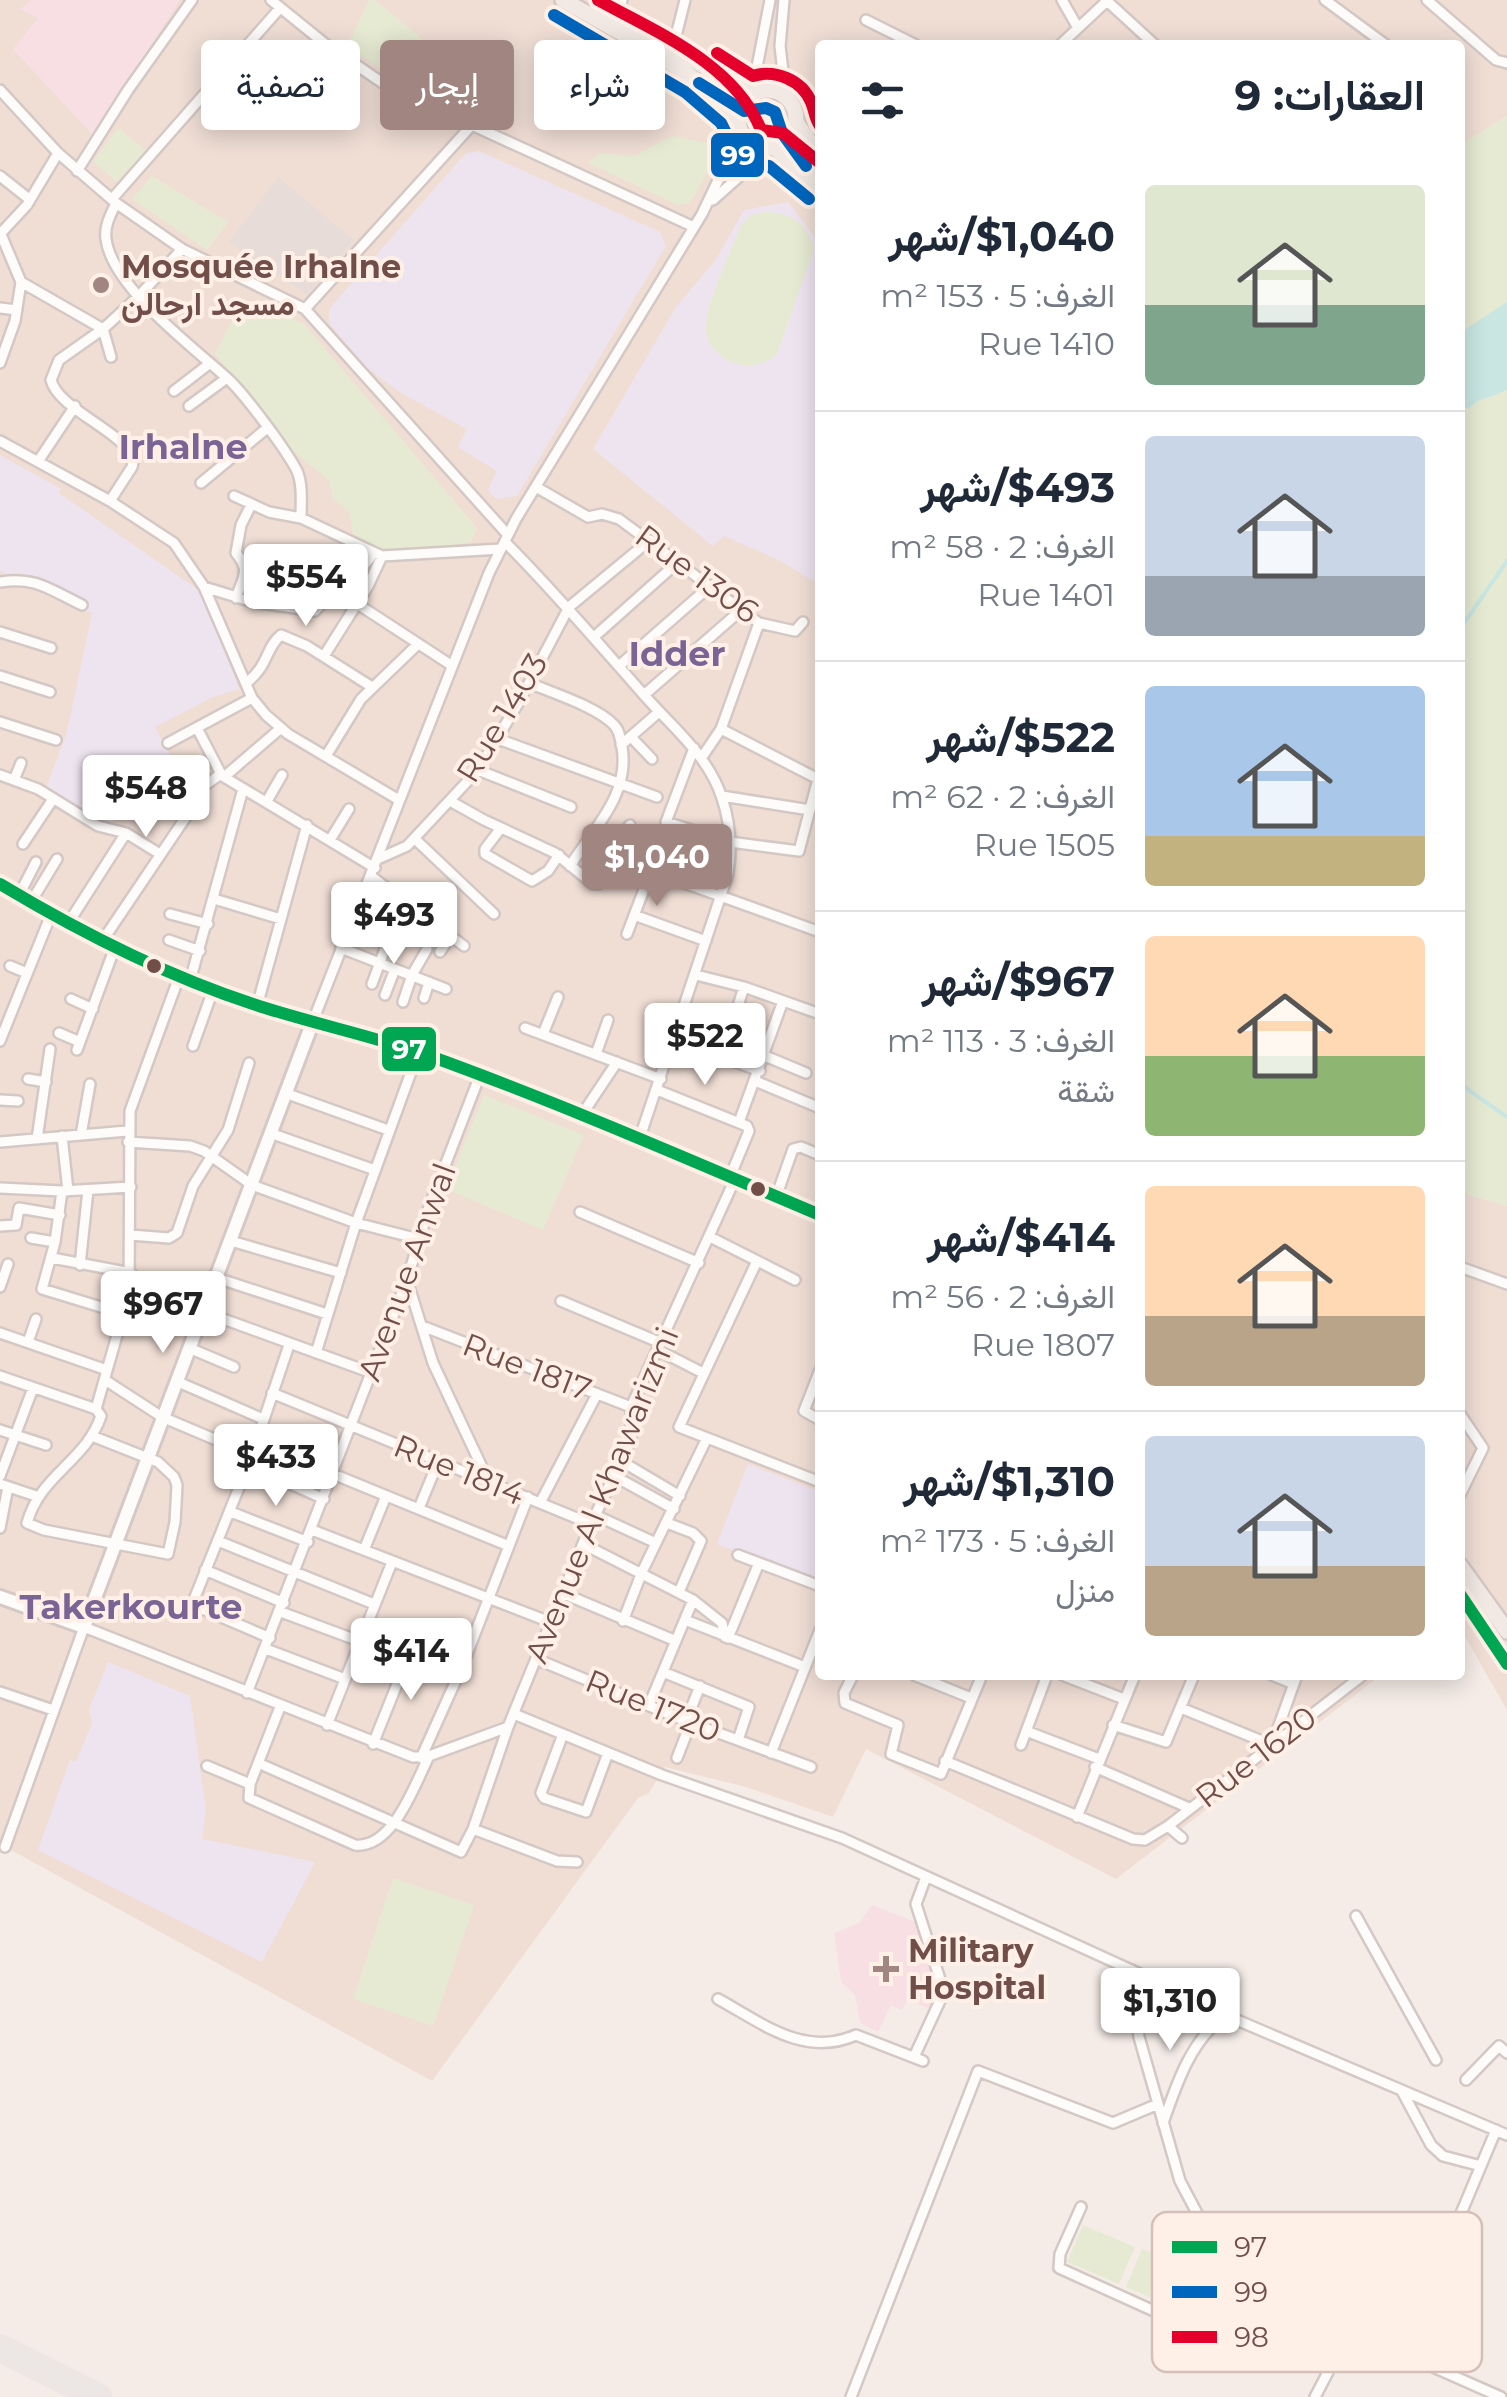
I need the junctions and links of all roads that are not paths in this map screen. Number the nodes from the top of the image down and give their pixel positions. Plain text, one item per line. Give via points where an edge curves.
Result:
1 (192, 0) edge
2 (563, 0) edge
3 (584, 0) edge
4 (622, 0) edge
5 (685, 0) edge
6 (770, 0) edge
7 (784, 0) edge
8 (1062, 0) edge
9 (1324, 0) edge
10 (1427, 0) edge
11 (1447, 0) edge
12 (1107, 1) edge
13 (276, 4) edge
14 (1442, 13) junction
15 (866, 20) dead end
16 (617, 24) junction
17 (1078, 28) junction
18 (906, 40) edge
19 (1068, 40) edge
20 (1150, 40) edge
21 (1379, 40) edge
22 (673, 48) junction
23 (1507, 64) edge
24 (380, 81) edge
25 (0, 90) edge
26 (753, 94) junction
27 (786, 96) junction
28 (738, 115) junction
29 (796, 124) junction
30 (466, 130) edge
31 (479, 130) edge
32 (741, 132) junction
33 (772, 148) junction
34 (815, 149) edge
35 (58, 153) junction
36 (77, 171) junction
37 (0, 176) edge
38 (815, 182) edge
39 (29, 200) junction
40 (114, 201) junction
41 (702, 214) junction
42 (694, 227) junction
43 (0, 232) edge
44 (182, 249) junction
45 (21, 282) junction
46 (139, 296) junction
47 (0, 308) edge
48 (17, 310) junction
49 (305, 310) junction
50 (103, 329) junction
51 (111, 357) dead end
52 (0, 363) edge
53 (209, 364) junction
54 (227, 378) junction
55 (174, 391) dead end
56 (75, 406) junction
57 (189, 406) dead end
58 (266, 428) junction
59 (0, 441) edge
60 (39, 460) junction
61 (201, 483) dead end
62 (536, 487) junction
63 (234, 496) dead end
64 (110, 502) junction
65 (251, 505) junction
66 (301, 518) junction
67 (650, 540) junction
68 (505, 542) junction
69 (378, 554) junction
70 (678, 562) junction
71 (0, 582) edge
72 (204, 587) junction
73 (710, 587) junction
74 (236, 598) junction
75 (337, 599) junction
76 (82, 605) dead end
77 (569, 607) junction
78 (354, 608) junction
79 (740, 610) junction
80 (759, 622) junction
81 (803, 622) dead end
82 (0, 632) edge
83 (594, 637) junction
84 (417, 645) junction
85 (51, 648) dead end
86 (324, 656) junction
87 (452, 666) junction
88 (619, 666) junction
89 (0, 676) edge
90 (529, 683) junction
91 (246, 684) junction
92 (372, 688) junction
93 (50, 692) dead end
94 (644, 695) junction
95 (252, 698) junction
96 (659, 712) junction
97 (0, 722) edge
98 (197, 728) junction
99 (281, 728) junction
100 (721, 729) junction
101 (632, 737) junction
102 (56, 740) dead end
103 (498, 740) junction
104 (168, 743) dead end
105 (622, 745) junction
106 (694, 748) junction
107 (326, 756) junction
108 (702, 757) junction
109 (652, 759) dead end
110 (21, 763) dead end
111 (478, 770) junction
112 (0, 774) edge
113 (222, 775) junction
114 (282, 775) dead end
115 (815, 778) edge
116 (14, 780) junction
117 (620, 786) junction
118 (244, 789) junction
119 (815, 793) edge
120 (722, 796) junction
121 (657, 797) dead end
122 (54, 799) junction
123 (399, 800) junction
124 (450, 801) junction
125 (268, 802) junction
126 (571, 807) dead end
127 (349, 809) dead end
128 (810, 810) junction
129 (307, 824) junction
130 (630, 825) dead end
131 (501, 828) junction
132 (592, 832) junction
133 (126, 833) junction
134 (415, 839) junction
135 (330, 840) junction
136 (730, 842) junction
137 (23, 844) dead end
138 (619, 852) junction
139 (160, 854) junction
140 (559, 855) junction
141 (57, 858) dead end
142 (36, 862) dead end
143 (570, 866) junction
144 (375, 867) junction
145 (651, 871) junction
146 (0, 885) edge
147 (722, 894) junction
148 (25, 898) junction
149 (214, 898) junction
150 (408, 903) junction
151 (52, 912) junction
152 (170, 914) dead end
153 (494, 914) dead end
154 (634, 915) junction
155 (281, 919) junction
156 (69, 922) junction
157 (208, 924) junction
158 (815, 930) edge
159 (627, 934) dead end
160 (452, 935) junction
161 (169, 940) dead end
162 (706, 941) junction
163 (109, 943) junction
164 (464, 946) dead end
165 (341, 948) junction
166 (426, 949) dead end
167 (200, 952) junction
168 (440, 952) dead end
169 (380, 963) junction
170 (10, 966) dead end
171 (395, 968) junction
172 (27, 973) junction
173 (412, 975) junction
174 (696, 975) junction
175 (184, 979) junction
176 (429, 982) junction
177 (372, 984) dead end
178 (744, 987) junction
179 (446, 988) dead end
180 (212, 990) junction
181 (385, 996) dead end
182 (558, 997) dead end
183 (424, 998) dead end
184 (72, 999) dead end
185 (783, 1001) junction
186 (403, 1002) dead end
187 (0, 1005) edge
188 (257, 1006) junction
189 (93, 1008) junction
190 (13, 1010) junction
191 (815, 1012) edge
192 (608, 1020) dead end
193 (314, 1021) junction
194 (525, 1028) dead end
195 (59, 1033) dead end
196 (542, 1034) junction
197 (0, 1041) edge
198 (194, 1046) dead end
199 (50, 1049) dead end
200 (418, 1053) junction
201 (596, 1054) junction
202 (765, 1056) junction
203 (618, 1062) junction
204 (249, 1063) dead end
205 (806, 1073) dead end
206 (480, 1076) junction
207 (758, 1076) junction
208 (28, 1079) dead end
209 (46, 1082) junction
210 (90, 1084) dead end
211 (659, 1084) junction
212 (285, 1093) junction
213 (0, 1100) edge
214 (18, 1101) dead end
215 (815, 1105) edge
216 (581, 1116) junction
217 (738, 1122) junction
218 (388, 1130) junction
219 (128, 1131) junction
220 (270, 1133) junction
221 (81, 1135) junction
222 (62, 1136) junction
223 (37, 1139) junction
224 (640, 1140) junction
225 (0, 1142) edge
226 (128, 1142) junction
227 (815, 1152) edge
228 (214, 1157) junction
229 (374, 1170) junction
230 (733, 1178) junction
231 (252, 1185) junction
232 (0, 1188) edge
233 (131, 1188) junction
234 (88, 1190) junction
235 (65, 1191) junction
236 (776, 1197) junction
237 (580, 1212) dead end
238 (815, 1212) edge
239 (60, 1215) junction
240 (356, 1223) junction
241 (0, 1226) edge
242 (130, 1236) junction
243 (710, 1237) junction
244 (31, 1238) dead end
245 (419, 1240) junction
246 (55, 1242) junction
247 (231, 1242) junction
248 (52, 1258) junction
249 (757, 1262) junction
250 (699, 1263) junction
251 (8, 1264) dead end
252 (80, 1266) junction
253 (1465, 1269) edge
254 (131, 1273) junction
255 (341, 1273) junction
256 (217, 1278) junction
257 (407, 1280) junction
258 (795, 1280) dead end
259 (1507, 1284) edge
260 (0, 1287) edge
261 (129, 1293) junction
262 (561, 1301) dead end
263 (203, 1312) junction
264 (124, 1314) junction
265 (328, 1314) junction
266 (36, 1320) dead end
267 (422, 1326) junction
268 (0, 1333) edge
269 (28, 1342) junction
270 (290, 1344) junction
271 (660, 1347) junction
272 (189, 1348) junction
273 (316, 1353) junction
274 (234, 1367) dead end
275 (372, 1372) junction
276 (703, 1373) junction
277 (106, 1375) junction
278 (0, 1376) edge
279 (176, 1381) junction
280 (815, 1382) edge
281 (33, 1388) junction
282 (272, 1393) junction
283 (597, 1394) junction
284 (631, 1407) junction
285 (96, 1409) junction
286 (162, 1417) junction
287 (815, 1419) edge
288 (263, 1420) junction
289 (1465, 1421) edge
290 (352, 1426) junction
291 (0, 1430) edge
292 (16, 1435) junction
293 (92, 1436) junction
294 (706, 1440) junction
295 (46, 1445) dead end
296 (146, 1457) junction
297 (250, 1460) junction
298 (621, 1461) junction
299 (438, 1462) junction
300 (333, 1474) junction
301 (0, 1476) edge
302 (614, 1476) junction
303 (488, 1480) junction
304 (815, 1480) edge
305 (4, 1485) edge
306 (1465, 1485) edge
307 (36, 1496) junction
308 (386, 1496) junction
309 (680, 1496) junction
310 (528, 1497) junction
311 (324, 1498) junction
312 (540, 1503) junction
313 (419, 1508) junction
314 (674, 1508) junction
315 (230, 1512) junction
316 (593, 1520) junction
317 (667, 1523) junction
318 (0, 1528) edge
319 (312, 1530) junction
320 (218, 1541) junction
321 (308, 1542) junction
322 (114, 1544) junction
323 (583, 1544) junction
324 (656, 1544) junction
325 (509, 1546) junction
326 (364, 1550) junction
327 (738, 1555) dead end
328 (392, 1562) junction
329 (759, 1563) junction
330 (206, 1570) junction
331 (642, 1572) junction
332 (295, 1573) junction
333 (1465, 1573) edge
334 (815, 1584) edge
335 (679, 1592) junction
336 (562, 1593) junction
337 (490, 1598) junction
338 (692, 1600) junction
339 (2, 1602) edge
340 (1465, 1603) edge
341 (374, 1604) junction
342 (282, 1608) junction
343 (685, 1620) junction
344 (623, 1621) junction
345 (550, 1622) junction
346 (84, 1626) junction
347 (364, 1629) junction
348 (1507, 1631) edge
349 (727, 1637) junction
350 (270, 1638) junction
351 (1491, 1640) junction
352 (359, 1641) junction
353 (676, 1642) junction
354 (815, 1645) edge
355 (412, 1647) junction
356 (266, 1649) junction
357 (536, 1659) junction
358 (1507, 1664) edge
359 (462, 1667) junction
360 (805, 1668) junction
361 (663, 1672) junction
362 (345, 1679) junction
363 (850, 1680) edge
364 (929, 1680) edge
365 (980, 1680) edge
366 (1045, 1680) edge
367 (1075, 1680) edge
368 (1132, 1680) edge
369 (1192, 1680) edge
370 (1295, 1680) edge
371 (1354, 1680) edge
372 (700, 1686) junction
373 (0, 1692) edge
374 (248, 1693) junction
375 (971, 1698) junction
376 (1124, 1699) junction
377 (649, 1705) junction
378 (280, 1706) junction
379 (1181, 1708) junction
380 (53, 1710) junction
381 (514, 1714) junction
382 (688, 1722) junction
383 (1113, 1725) junction
384 (327, 1726) junction
385 (508, 1727) junction
386 (1026, 1731) junction
387 (563, 1734) junction
388 (738, 1740) junction
389 (373, 1744) junction
390 (1272, 1744) junction
391 (1020, 1746) dead end
392 (608, 1753) junction
393 (771, 1753) junction
394 (425, 1757) junction
395 (677, 1758) dead end
396 (944, 1761) junction
397 (258, 1763) junction
398 (1097, 1763) junction
399 (207, 1766) dead end
400 (812, 1766) dead end
401 (250, 1784) junction
402 (1189, 1808) junction
403 (1077, 1817) junction
404 (396, 1823) junction
405 (1168, 1826) junction
406 (473, 1829) junction
407 (1182, 1838) dead end
408 (5, 1847) dead end
409 (577, 1862) dead end
410 (926, 1877) junction
411 (1356, 1916) dead end
412 (1132, 1970) junction
413 (718, 1998) dead end
414 (1225, 2016) junction
415 (1507, 2053) edge
416 (1436, 2060) dead end
417 (1466, 2080) dead end
418 (1403, 2093) junction
419 (1158, 2104) junction
420 (1164, 2123) junction
421 (1496, 2130) junction
422 (1507, 2135) edge
423 (1481, 2166) junction
424 (1082, 2207) dead end
425 (1196, 2212) edge
426 (1462, 2212) edge
427 (1152, 2311) edge
428 (1328, 2372) edge
429 (1443, 2372) edge
430 (851, 2397) edge
431 (1315, 2397) edge
432 (1501, 2397) edge

1 - 36 street
2 - 16 main road
3 - 16 main road
4 - 16 street
5 - 22 street
6 - 26 street
7 - 27 street
8 - 17 street
9 - 21 street
10 - 14 street
11 - 14 street
12 - 17 street
12 - 20 street
13 - 24 street
13 - 40 street
14 - 23 street
15 - 18 street
16 - 22 main road
16 - 28 main road
17 - 19 street
22 - 26 main road
25 - 35 street
26 - 27 main road
26 - 28 main road
27 - 29 main road
28 - 32 main road
29 - 33 main road via 789,140
29 - 34 main road
30 - 49 street
31 - 42 street
32 - 33 main road via 752,144
32 - 41 street
33 - 38 main road
33 - 41 street
35 - 36 street
35 - 39 street
36 - 40 street
37 - 39 street
39 - 43 street
40 - 44 street
40 - 46 street via 106,245
41 - 42 street
42 - 62 street
43 - 45 street
44 - 46 street
44 - 49 street
45 - 48 street
45 - 50 street
46 - 50 street
46 - 53 street
47 - 48 street
48 - 52 street
49 - 68 street
50 - 51 street
50 - 56 street via 54,370 53,388
53 - 54 street
53 - 55 street
54 - 57 street
54 - 58 street
56 - 60 street
56 - 64 street via 134,457
58 - 61 street
58 - 66 street via 297,472
59 - 60 street
60 - 64 street
62 - 67 street, Rue 1306 via 588,516 619,518
62 - 68 street
63 - 65 street
64 - 72 street via 174,544
65 - 66 street
65 - 74 street via 239,530 236,553 246,570
66 - 69 street
67 - 70 street, Rue 1306
67 - 77 street
68 - 69 street
68 - 77 street
68 - 87 street
69 - 75 street
69 - 78 street
70 - 73 street, Rue 1306
70 - 83 street
71 - 76 street via 31,580
72 - 74 street
72 - 91 street
73 - 79 street, Rue 1306
73 - 88 street
74 - 75 street via 315,611 328,597
75 - 78 street
77 - 83 street
77 - 90 street, Rue 1403
78 - 84 street
78 - 86 street
79 - 80 street, Rue 1306
79 - 94 street
80 - 81 street, Rue 1306 via 795,631
80 - 100 street
82 - 85 street
83 - 88 street
84 - 87 street
84 - 92 street
86 - 91 street via 279,635
86 - 92 street
87 - 123 street
88 - 94 street
89 - 93 street
90 - 103 street, Rue 1403
90 - 105 street via 608,721
91 - 95 street
92 - 107 street
94 - 96 street
95 - 98 street
95 - 99 street
96 - 101 street
96 - 106 street
97 - 102 street
98 - 104 street
98 - 113 street
99 - 107 street
99 - 113 street
100 - 108 street
100 - 115 street
101 - 105 street
101 - 109 street
103 - 111 street, Rue 1403
103 - 117 street
105 - 117 street
106 - 108 street
106 - 136 street via 666,822
107 - 123 street
108 - 120 street
110 - 116 street
111 - 124 street, Rue 1403
111 - 126 street
112 - 116 street
113 - 118 street
113 - 139 street via 195,792 192,808
114 - 125 street
116 - 122 street
117 - 121 street
117 - 132 street
118 - 125 street
118 - 149 street
119 - 128 street
120 - 128 street
120 - 136 street
122 - 133 street via 98,826
122 - 137 street
123 - 144 street
124 - 131 street
124 - 134 street, Rue 1403
125 - 129 street
127 - 135 street
128 - 136 street via 800,850
129 - 135 street
129 - 155 street
130 - 138 street
131 - 140 street
131 - 140 street via 485,854 525,878 540,878
132 - 138 street
132 - 143 street
133 - 139 street
133 - 156 street
134 - 144 street, Rue 1403
134 - 153 street
135 - 144 street
136 - 147 street
138 - 143 street via 599,884
138 - 145 street
139 - 163 street
140 - 143 street
141 - 148 street
142 - 148 street
144 - 150 street
144 - 165 street
145 - 147 street
145 - 154 street
146 - 148 street
147 - 158 street
147 - 162 street
148 - 151 street
149 - 155 street
149 - 157 street
150 - 160 street
150 - 169 street
151 - 156 street
151 - 172 street
152 - 157 street
154 - 159 street
154 - 162 street
155 - 188 street
156 - 163 street
157 - 167 street
160 - 164 street
160 - 168 street
161 - 167 street
162 - 174 street
163 - 175 street
163 - 189 street
165 - 169 street
165 - 193 street
166 - 173 street
167 - 175 street
169 - 171 street
169 - 177 street
170 - 172 street
171 - 173 street
171 - 181 street
172 - 190 street
173 - 176 street
173 - 186 street
174 - 178 street
174 - 211 street
175 - 180 street
175 - 219 street via 137,1087
176 - 179 street
176 - 183 street
178 - 185 street
178 - 207 street via 724,1057
180 - 188 street
180 - 198 street
182 - 196 street
184 - 189 street
185 - 191 street
185 - 202 street
187 - 190 street
188 - 193 street
189 - 195 street via 79,1046
190 - 197 street
192 - 201 street
193 - 200 street
193 - 212 street
194 - 196 street
196 - 201 street
199 - 209 street
200 - 206 street
200 - 218 street
201 - 203 street
202 - 205 street
202 - 207 street
203 - 211 street
203 - 216 street
204 - 228 street
206 - 216 street
206 - 245 street, Avenue Anwal
207 - 215 street
207 - 217 street
208 - 209 street
209 - 223 street
210 - 221 street
211 - 217 street
211 - 224 street
212 - 218 street
212 - 220 street
213 - 214 street
216 - 224 street
217 - 230 street, Avenue Al Khawarizmi via 749,1131
218 - 229 street
219 - 221 street
219 - 226 street
220 - 229 street
220 - 231 street
221 - 222 street
222 - 223 street
222 - 235 street
223 - 225 street
224 - 230 street
226 - 228 street via 190,1146
226 - 233 street
227 - 236 street via 793,1149
228 - 231 street
228 - 242 street via 193,1186 177,1234
229 - 240 street
230 - 236 street
230 - 243 street, Avenue Al Khawarizmi
231 - 240 street
231 - 247 street
232 - 235 street
233 - 234 street
233 - 242 street
234 - 235 street
234 - 252 street
235 - 239 street
236 - 238 street
237 - 250 street
239 - 241 street via 19,1208 16,1225
239 - 246 street
240 - 245 street
240 - 255 street
242 - 254 street
243 - 249 street
243 - 250 street, Avenue Al Khawarizmi
244 - 246 street
245 - 257 street, Avenue Anwal
246 - 248 street
247 - 255 street
247 - 256 street
248 - 252 street
248 - 264 street via 41,1286 47,1294
249 - 258 street
249 - 276 street
250 - 271 street, Avenue Al Khawarizmi
251 - 260 street
252 - 254 street
253 - 259 street
254 - 261 street
255 - 265 street
256 - 263 street
256 - 265 street
257 - 267 street
257 - 275 street, Avenue Anwal
261 - 263 street
261 - 264 street
262 - 271 street
263 - 270 street
263 - 272 street
264 - 277 street
265 - 273 street
266 - 269 street
267 - 283 street, Rue 1817
267 - 303 street
268 - 269 street
269 - 277 street
270 - 273 street
270 - 282 street
271 - 276 street
271 - 284 street, Avenue Al Khawarizmi
272 - 274 street
272 - 279 street
273 - 275 street
275 - 290 street, Avenue Anwal
276 - 294 street via 680,1425
277 - 285 street
277 - 286 street
278 - 281 street
279 - 286 street
279 - 288 street
280 - 287 street via 804,1408
281 - 285 street
281 - 292 street
282 - 288 street
282 - 290 street, Rue 1814
283 - 284 street, Rue 1817
283 - 312 street
284 - 298 street, Avenue Al Khawarizmi via 631,1440
285 - 293 street via 101,1416
286 - 296 street
286 - 297 street
288 - 297 street
289 - 306 street via 1483,1448
290 - 299 street, Rue 1814
290 - 300 street, Avenue Anwal
291 - 292 street
292 - 295 street
292 - 301 street
293 - 296 street
293 - 307 street
294 - 304 street
294 - 309 street
296 - 322 street
296 - 322 street via 176,1481 171,1550 161,1555
297 - 311 street
297 - 315 street
298 - 302 street, Avenue Al Khawarizmi
298 - 309 street
299 - 303 street, Rue 1814
299 - 313 street
300 - 308 street
300 - 311 street, Avenue Anwal
302 - 314 street
302 - 316 street, Avenue Al Khawarizmi
303 - 310 street, Rue 1814
305 - 307 street
305 - 318 street
307 - 322 street via 29,1526
308 - 313 street
308 - 326 street
309 - 314 street
310 - 312 street, Rue 1814
310 - 325 street
311 - 319 street, Avenue Anwal
312 - 316 street, Rue 1814
313 - 325 street
314 - 317 street
315 - 320 street
315 - 321 street
316 - 323 street, Avenue Al Khawarizmi
316 - 324 street, Rue 1814
317 - 324 street
317 - 335 street via 701,1541
319 - 321 street, Avenue Anwal
319 - 326 street
320 - 330 street
320 - 332 street
321 - 332 street, Avenue Anwal
322 - 346 street
323 - 331 street
323 - 336 street, Avenue Al Khawarizmi
324 - 331 street
325 - 337 street
326 - 328 street
327 - 329 street
328 - 337 street
328 - 341 street
329 - 334 street
329 - 349 street
330 - 342 street
330 - 350 street via 195,1597 198,1607
331 - 335 street
331 - 344 street
332 - 341 street
332 - 342 street, Avenue Anwal
333 - 348 main road
335 - 338 street
336 - 344 street
336 - 345 street, Avenue Al Khawarizmi
337 - 345 street
337 - 359 street
338 - 343 street
338 - 349 street via 722,1622
339 - 346 street
340 - 351 main road
341 - 347 street
342 - 350 street, Avenue Anwal
342 - 352 street
343 - 349 street
343 - 353 street
344 - 353 street
345 - 357 street, Avenue Al Khawarizmi
346 - 374 street
346 - 380 street
347 - 352 street
347 - 355 street
348 - 351 main road
349 - 360 street
350 - 356 street, Avenue Anwal
351 - 358 main road
352 - 362 street
353 - 361 street
354 - 360 street
355 - 359 street
355 - 389 street
356 - 362 street
356 - 374 street, Avenue Anwal
357 - 377 street, Rue 1720
357 - 381 street, Avenue Al Khawarizmi
359 - 394 street
360 - 393 street
361 - 372 street
361 - 377 street
362 - 384 street
363 - 396 street via 845,1703 898,1725 893,1756 941,1774
364 - 375 street
365 - 375 street
366 - 386 street
367 - 376 street
368 - 376 street
369 - 379 street
370 - 390 street
371 - 390 street, Rue 1620
372 - 382 street
372 - 388 street via 749,1707
373 - 380 street
374 - 378 street
375 - 396 street
376 - 383 street
377 - 382 street, Rue 1720
378 - 384 street
378 - 397 street
379 - 383 street via 1166,1742
379 - 390 street
380 - 408 street
381 - 385 street, Avenue Al Khawarizmi
381 - 387 street
382 - 388 street, Rue 1720
382 - 395 street
383 - 398 street
384 - 389 street
385 - 394 street
385 - 406 street, Avenue Al Khawarizmi
386 - 391 street
386 - 398 street
387 - 392 street
387 - 392 street via 544,1798 586,1812
388 - 393 street, Rue 1720
389 - 394 street
390 - 402 street, Rue 1620
392 - 410 street via 842,1838
393 - 400 street, Rue 1720
394 - 404 street
396 - 403 street
397 - 401 street
397 - 404 street
398 - 402 street
398 - 403 street
399 - 401 street
401 - 404 street via 252,1800 355,1845 368,1844
402 - 405 street, Rue 1620
403 - 405 street, Rue 1620 via 1133,1839
404 - 406 street via 458,1852
405 - 407 street
406 - 409 street via 557,1861
410 - 412 street
410 - 413 street via 916,1904 944,1992 918,2059 856,2035 839,2043 795,2041
411 - 416 street
412 - 414 street
412 - 419 street via 1139,2038
414 - 418 street
414 - 420 street via 1196,2046
415 - 417 street via 1499,2046
418 - 421 street
418 - 423 street via 1431,2145 1443,2156
419 - 420 street
419 - 430 street via 1113,2123 978,2071
420 - 425 street
421 - 422 street
421 - 423 street
423 - 426 street
424 - 427 street via 1060,2268
428 - 431 street
429 - 432 street

